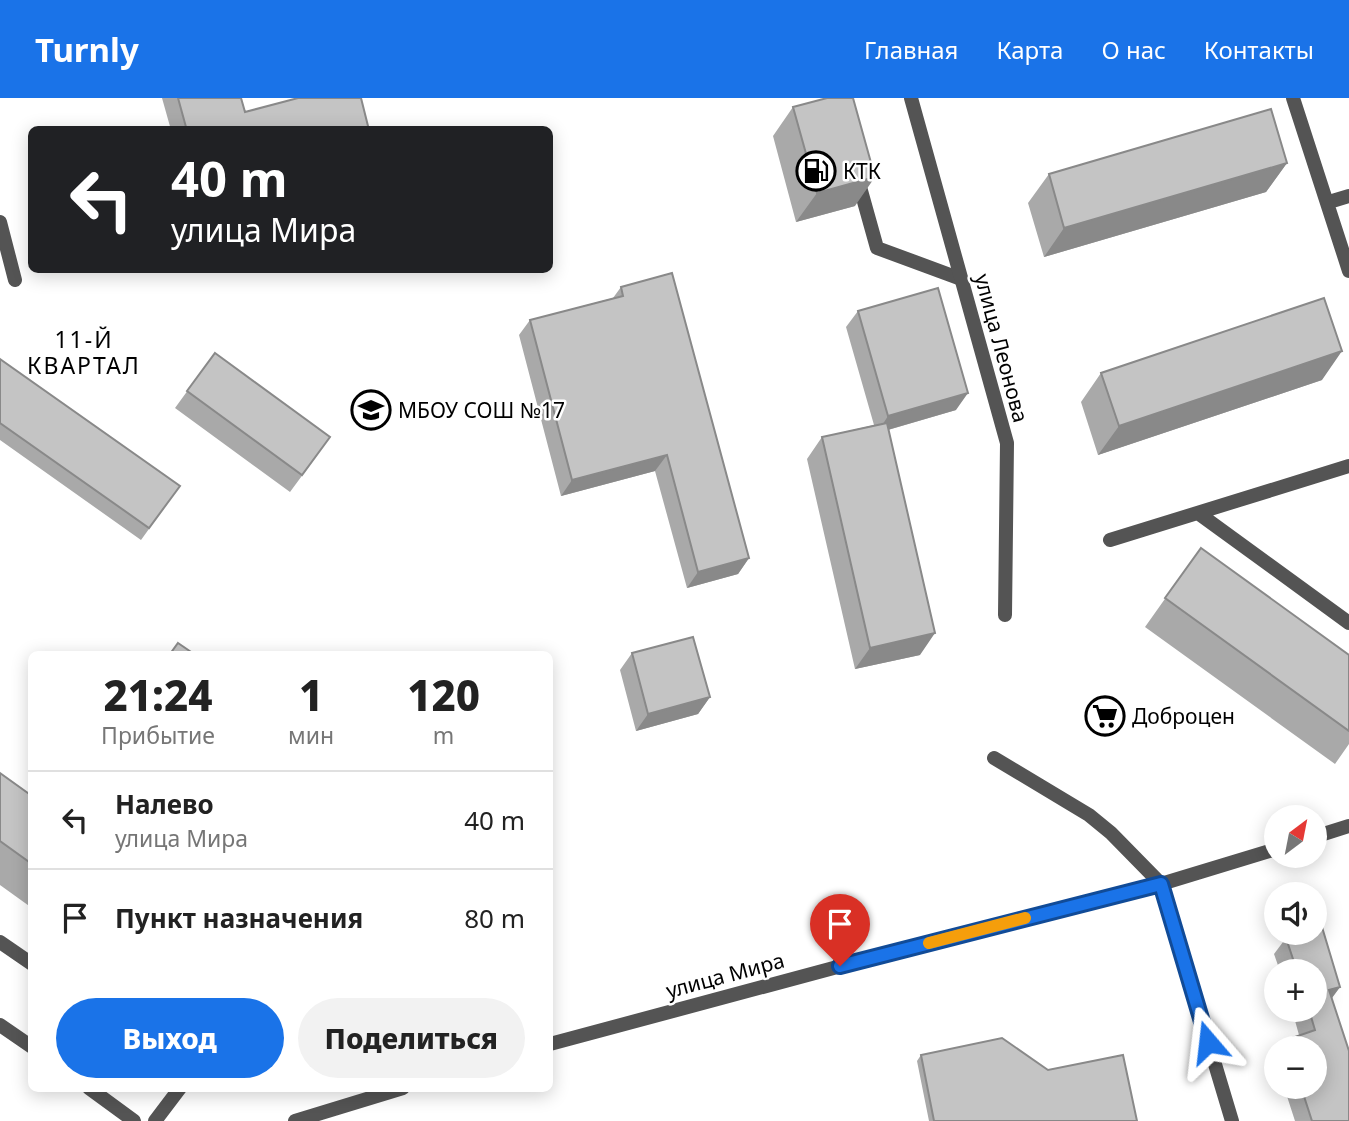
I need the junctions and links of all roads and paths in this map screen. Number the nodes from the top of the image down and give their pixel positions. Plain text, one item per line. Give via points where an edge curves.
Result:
1 (911, 98) edge
2 (1293, 98) edge
3 (852, 161) edge
4 (1349, 196) edge
5 (1329, 202) junction
6 (0, 222) edge
7 (1349, 271) edge
8 (961, 279) junction
9 (15, 280) dead end
10 (1349, 466) edge
11 (1198, 513) junction
12 (1110, 540) dead end
13 (1005, 615) dead end
14 (1349, 623) edge
15 (994, 758) dead end
16 (1349, 826) edge
17 (1327, 833) edge
18 (1264, 853) edge
19 (1161, 884) junction
20 (0, 942) edge
21 (28, 961) edge
22 (0, 1024) edge
23 (28, 1044) edge
24 (553, 1044) edge
25 (94, 1092) edge
26 (177, 1092) edge
27 (390, 1092) edge
28 (134, 1121) edge
29 (155, 1121) edge
30 (295, 1121) edge
31 (1232, 1121) edge

1 - 8 street, улица Леонова
2 - 5 street
3 - 8 street via 877,248
4 - 5 street
5 - 7 street
6 - 9 street
8 - 13 street, улица Леонова via 1007,443
10 - 11 street
11 - 12 street
11 - 14 street
15 - 19 street via 1089,815
16 - 17 street
18 - 19 street, улица Мира
19 - 24 street, улица Мира
19 - 31 street
20 - 21 street
22 - 23 street
25 - 28 street
26 - 29 street
27 - 30 street

